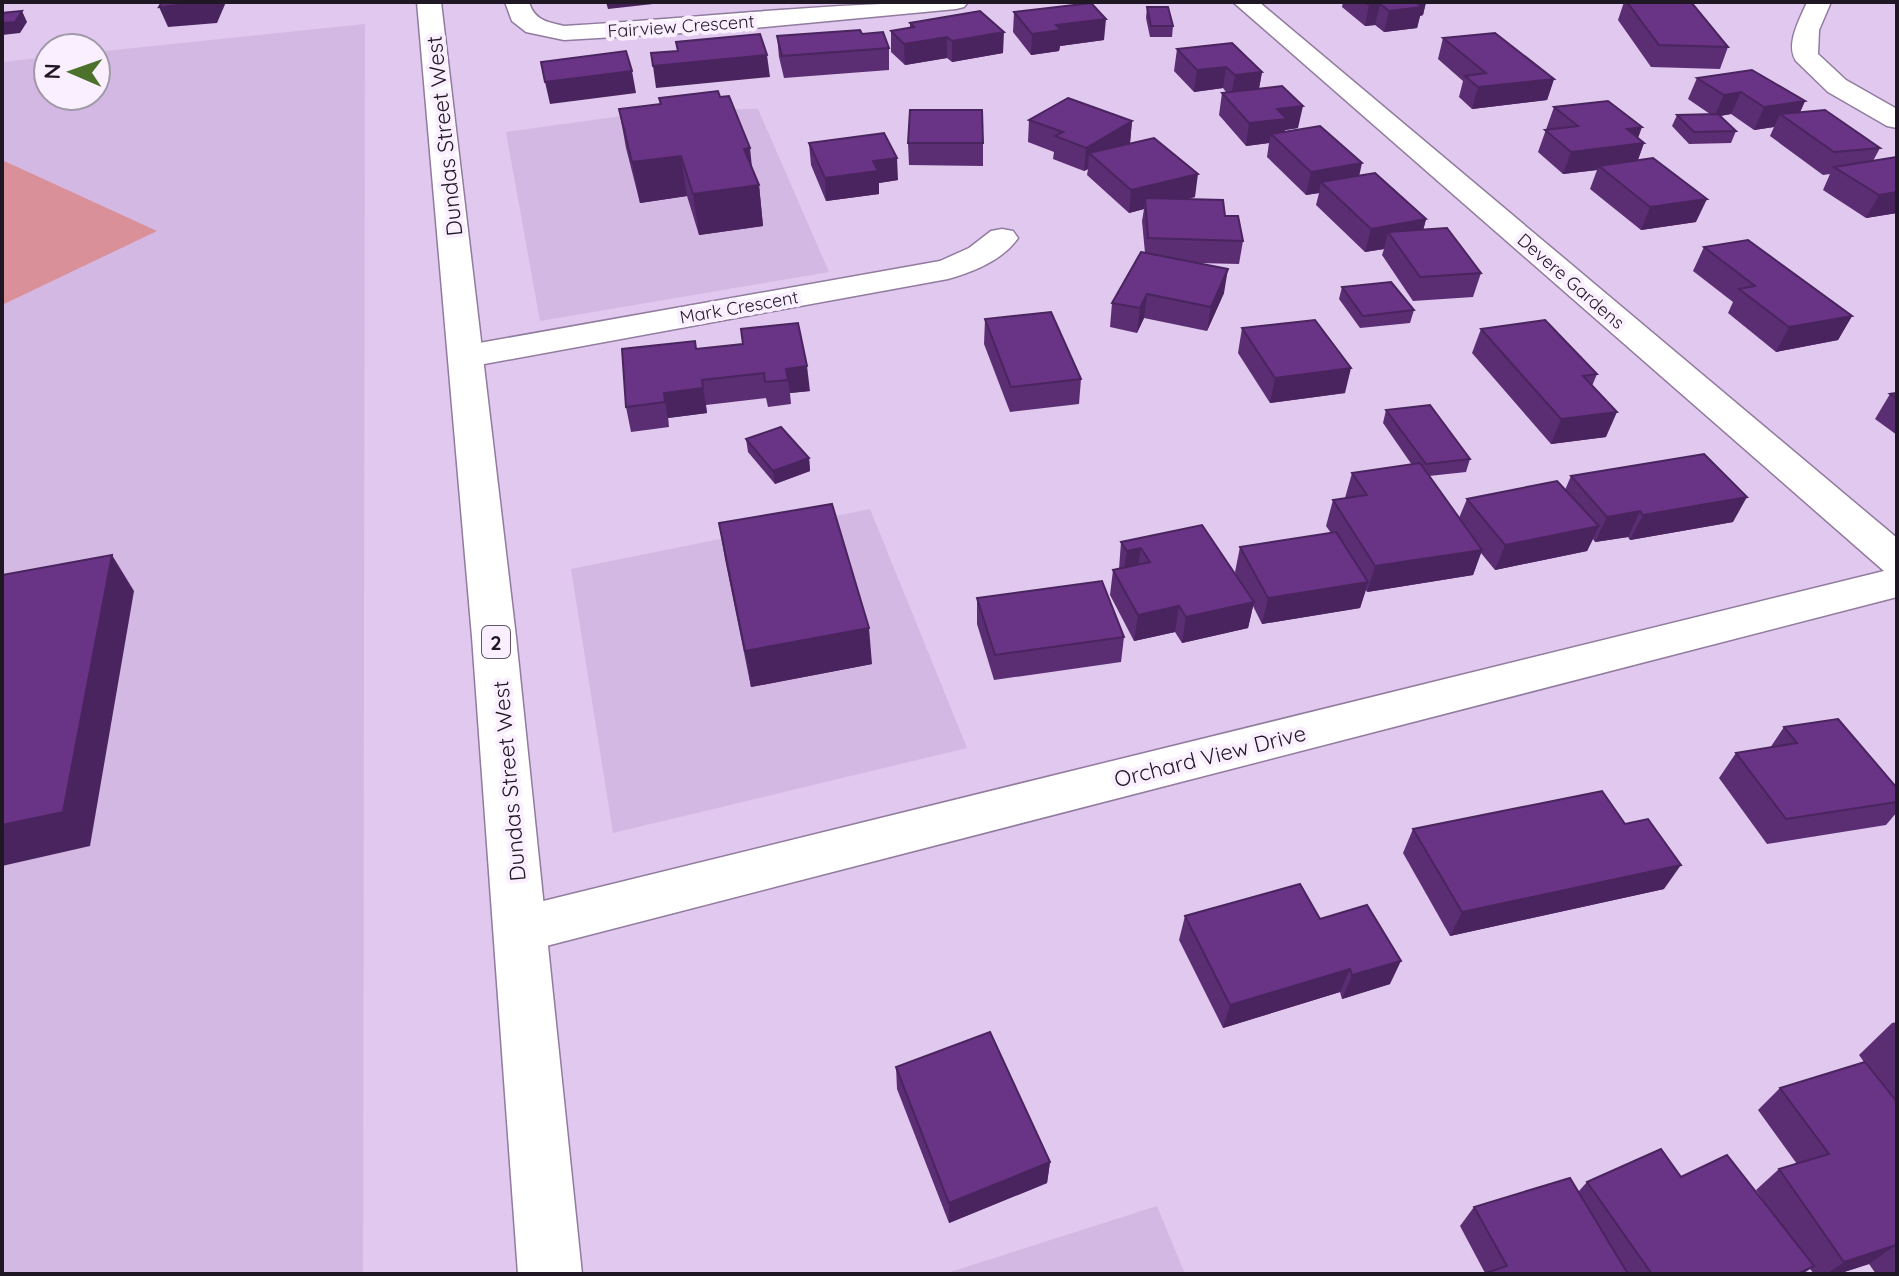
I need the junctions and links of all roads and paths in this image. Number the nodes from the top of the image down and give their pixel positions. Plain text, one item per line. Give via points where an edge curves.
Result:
1 (429, 2) edge
2 (517, 2) edge
3 (956, 2) edge
4 (1245, 2) edge
5 (1819, 2) edge
6 (1897, 120) edge
7 (1002, 238) dead end
8 (468, 356) junction
9 (1897, 560) edge
10 (1897, 582) edge
11 (523, 929) junction
12 (550, 1274) edge

1 - 8 street, Dundas Street West / 2
2 - 3 street, Fairview Crescent via 521,16 535,27 564,33
4 - 9 street, Devere Gardens
5 - 6 street via 1807,30 1805,56 1837,86
7 - 8 street, Mark Crescent via 948,269
8 - 11 street, Dundas Street West / 2
10 - 11 street, Orchard View Drive
11 - 12 street, Dundas Street West / 2

